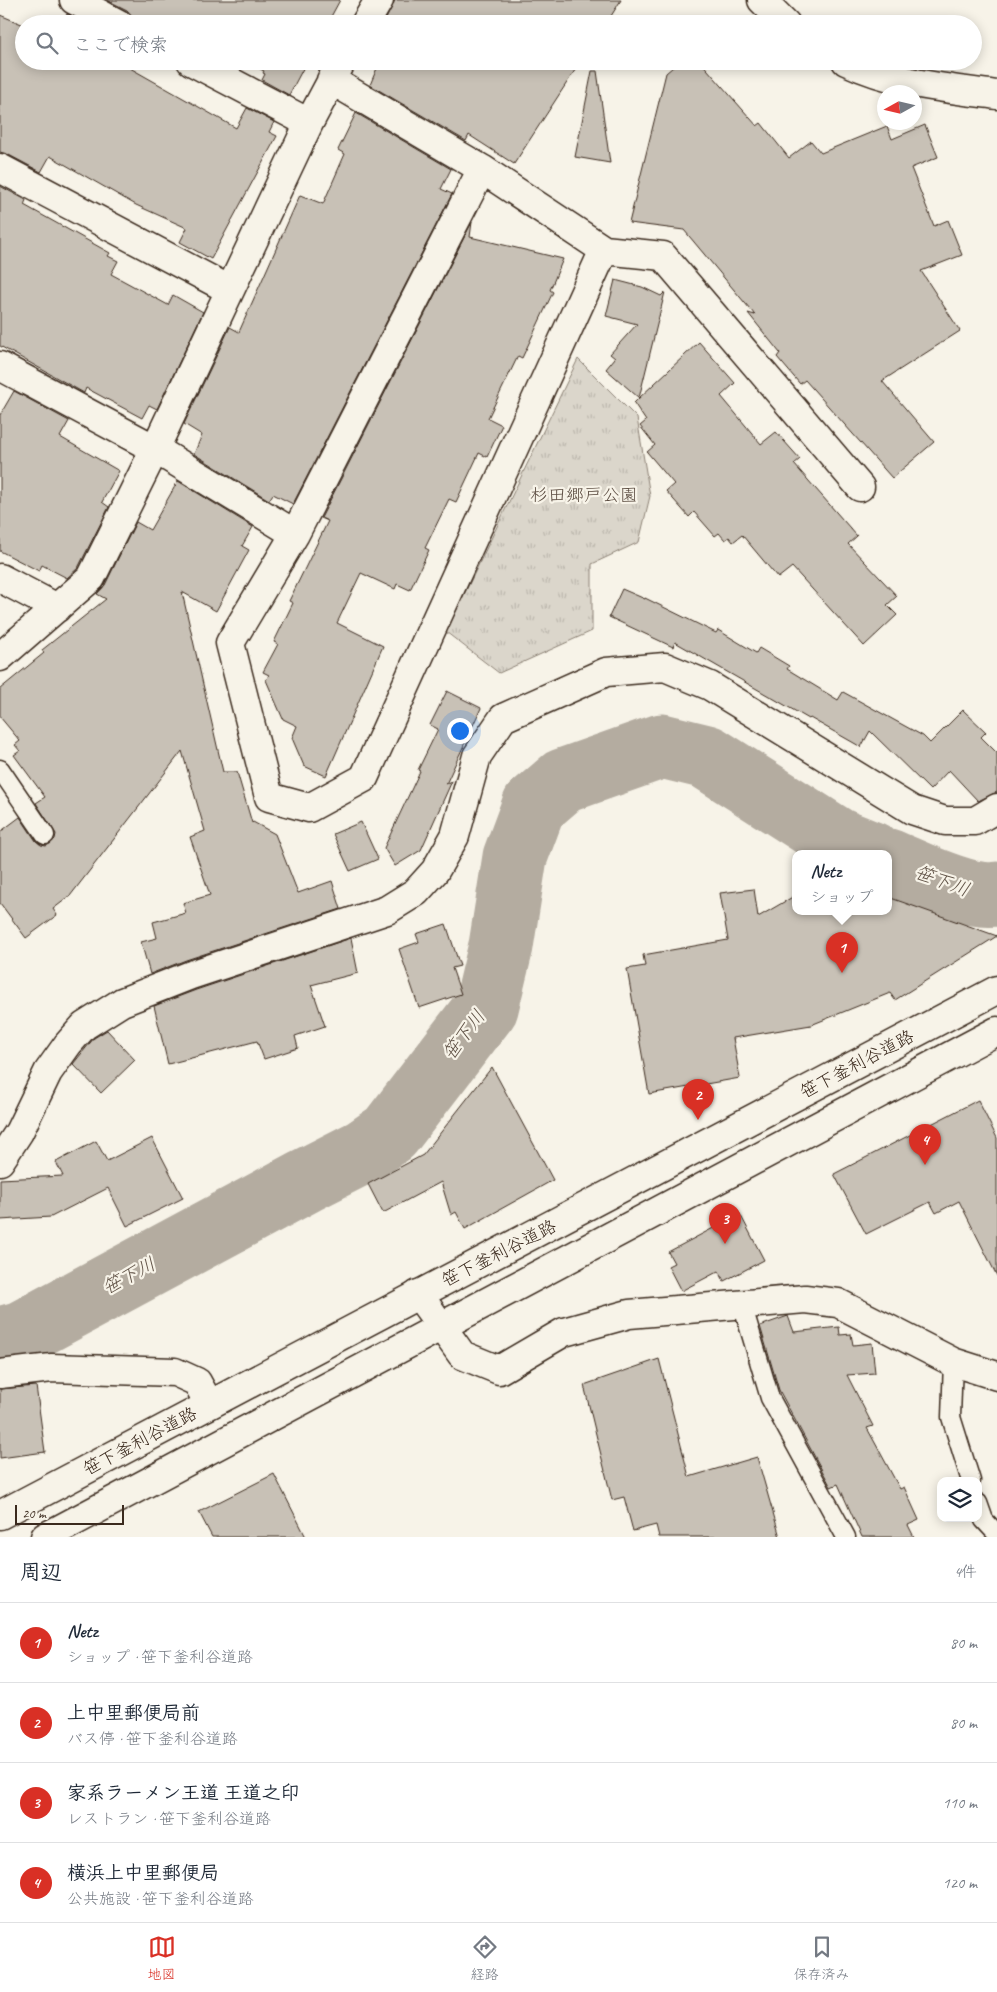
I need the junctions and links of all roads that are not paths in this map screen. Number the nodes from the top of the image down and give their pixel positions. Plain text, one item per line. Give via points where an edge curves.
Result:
1 (74, 0) edge
2 (379, 0) edge
3 (762, 0) edge
4 (102, 15) edge
5 (370, 15) edge
6 (777, 15) edge
7 (208, 70) edge
8 (866, 70) edge
9 (336, 71) edge
10 (997, 95) edge
11 (309, 123) junction
12 (0, 168) edge
13 (482, 169) junction
14 (604, 250) junction
15 (230, 290) junction
16 (0, 366) edge
17 (155, 449) junction
18 (860, 487) dead end
19 (295, 534) junction
20 (0, 578) edge
21 (56, 608) junction
22 (0, 657) edge
23 (0, 769) edge
24 (997, 808) edge
25 (45, 835) dead end
26 (997, 990) edge
27 (997, 1031) edge
28 (0, 1161) edge
29 (418, 1294) junction
30 (742, 1304) junction
31 (441, 1325) junction
32 (953, 1362) junction
33 (0, 1374) edge
34 (997, 1376) edge
35 (210, 1404) junction
36 (970, 1477) edge
37 (982, 1514) edge
38 (0, 1515) edge
39 (997, 1534) edge
40 (45, 1537) edge
41 (846, 1537) edge

1 - 4 street
2 - 5 street
3 - 6 street
7 - 11 street
8 - 10 street via 930,87
9 - 11 street
9 - 13 street
11 - 15 street
12 - 15 street
13 - 14 street
13 - 19 street
14 - 18 street via 663,256
14 - 19 street via 364,778 309,808 269,797 230,643
15 - 17 street
16 - 17 street
17 - 19 street
17 - 21 street via 91,578
20 - 21 street
21 - 22 street
23 - 25 lane
24 - 28 street via 975,821 945,821 912,810 710,686 665,667 606,672 503,718 477,756 455,836 435,871 416,892 387,910 191,975 122,1002 84,1026 48,1072 19,1132
26 - 29 street, 笹下釜利谷道路
27 - 31 street, 笹下釜利谷道路
29 - 31 street
29 - 35 street, 笹下釜利谷道路
30 - 31 street via 619,1316 564,1332 499,1370 462,1355
30 - 32 street via 806,1299 838,1304
30 - 41 lane via 770,1398
31 - 40 street, 笹下釜利谷道路
32 - 34 street
32 - 36 lane via 951,1417
33 - 35 street via 52,1368 176,1372 197,1382
35 - 38 street, 笹下釜利谷道路
37 - 39 lane

